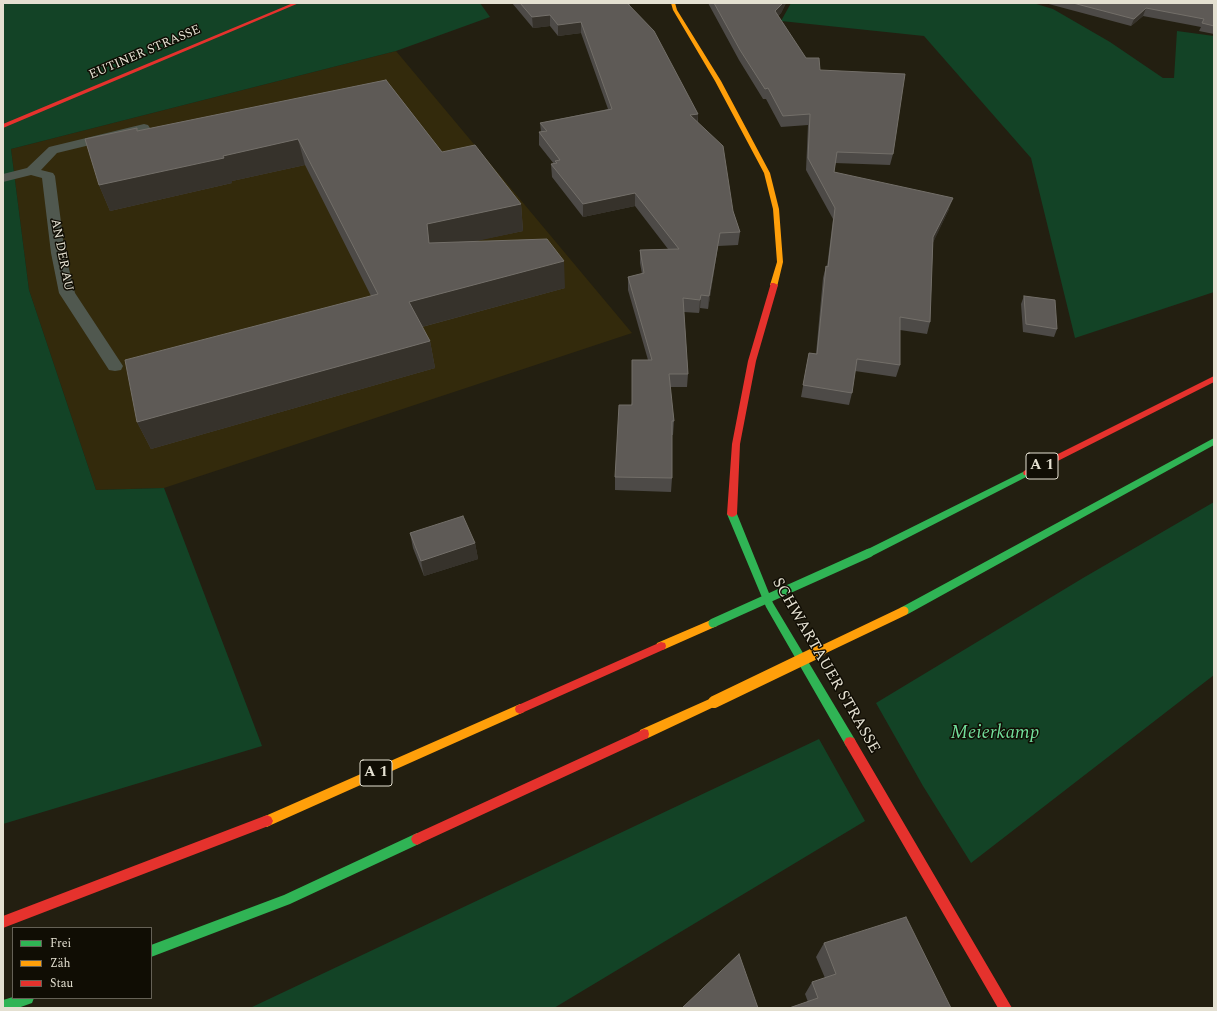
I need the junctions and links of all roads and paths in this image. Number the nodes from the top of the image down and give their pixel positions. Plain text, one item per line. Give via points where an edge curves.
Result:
1 (297, 3) edge
2 (673, 3) edge
3 (3, 126) edge
4 (144, 128) edge
5 (32, 171) junction
6 (3, 178) edge
7 (115, 366) dead end
8 (1214, 379) edge
9 (1214, 441) edge
10 (3, 922) edge
11 (152, 951) edge
12 (24, 999) edge
13 (3, 1007) edge
14 (1005, 1008) edge

1 - 3 main road, EUTINER STRASSE
2 - 14 main road, SCHWARTAUER STRASSE via 767,173 776,209 780,262 752,361 736,444 731,512 769,604
4 - 5 lane via 53,150
5 - 6 lane
5 - 7 lane, AN DER AU via 48,176 66,293
8 - 10 main road, A 1, bridge via 869,553 713,623 270,820
9 - 11 main road, bridge via 904,611 286,900
12 - 13 main road

